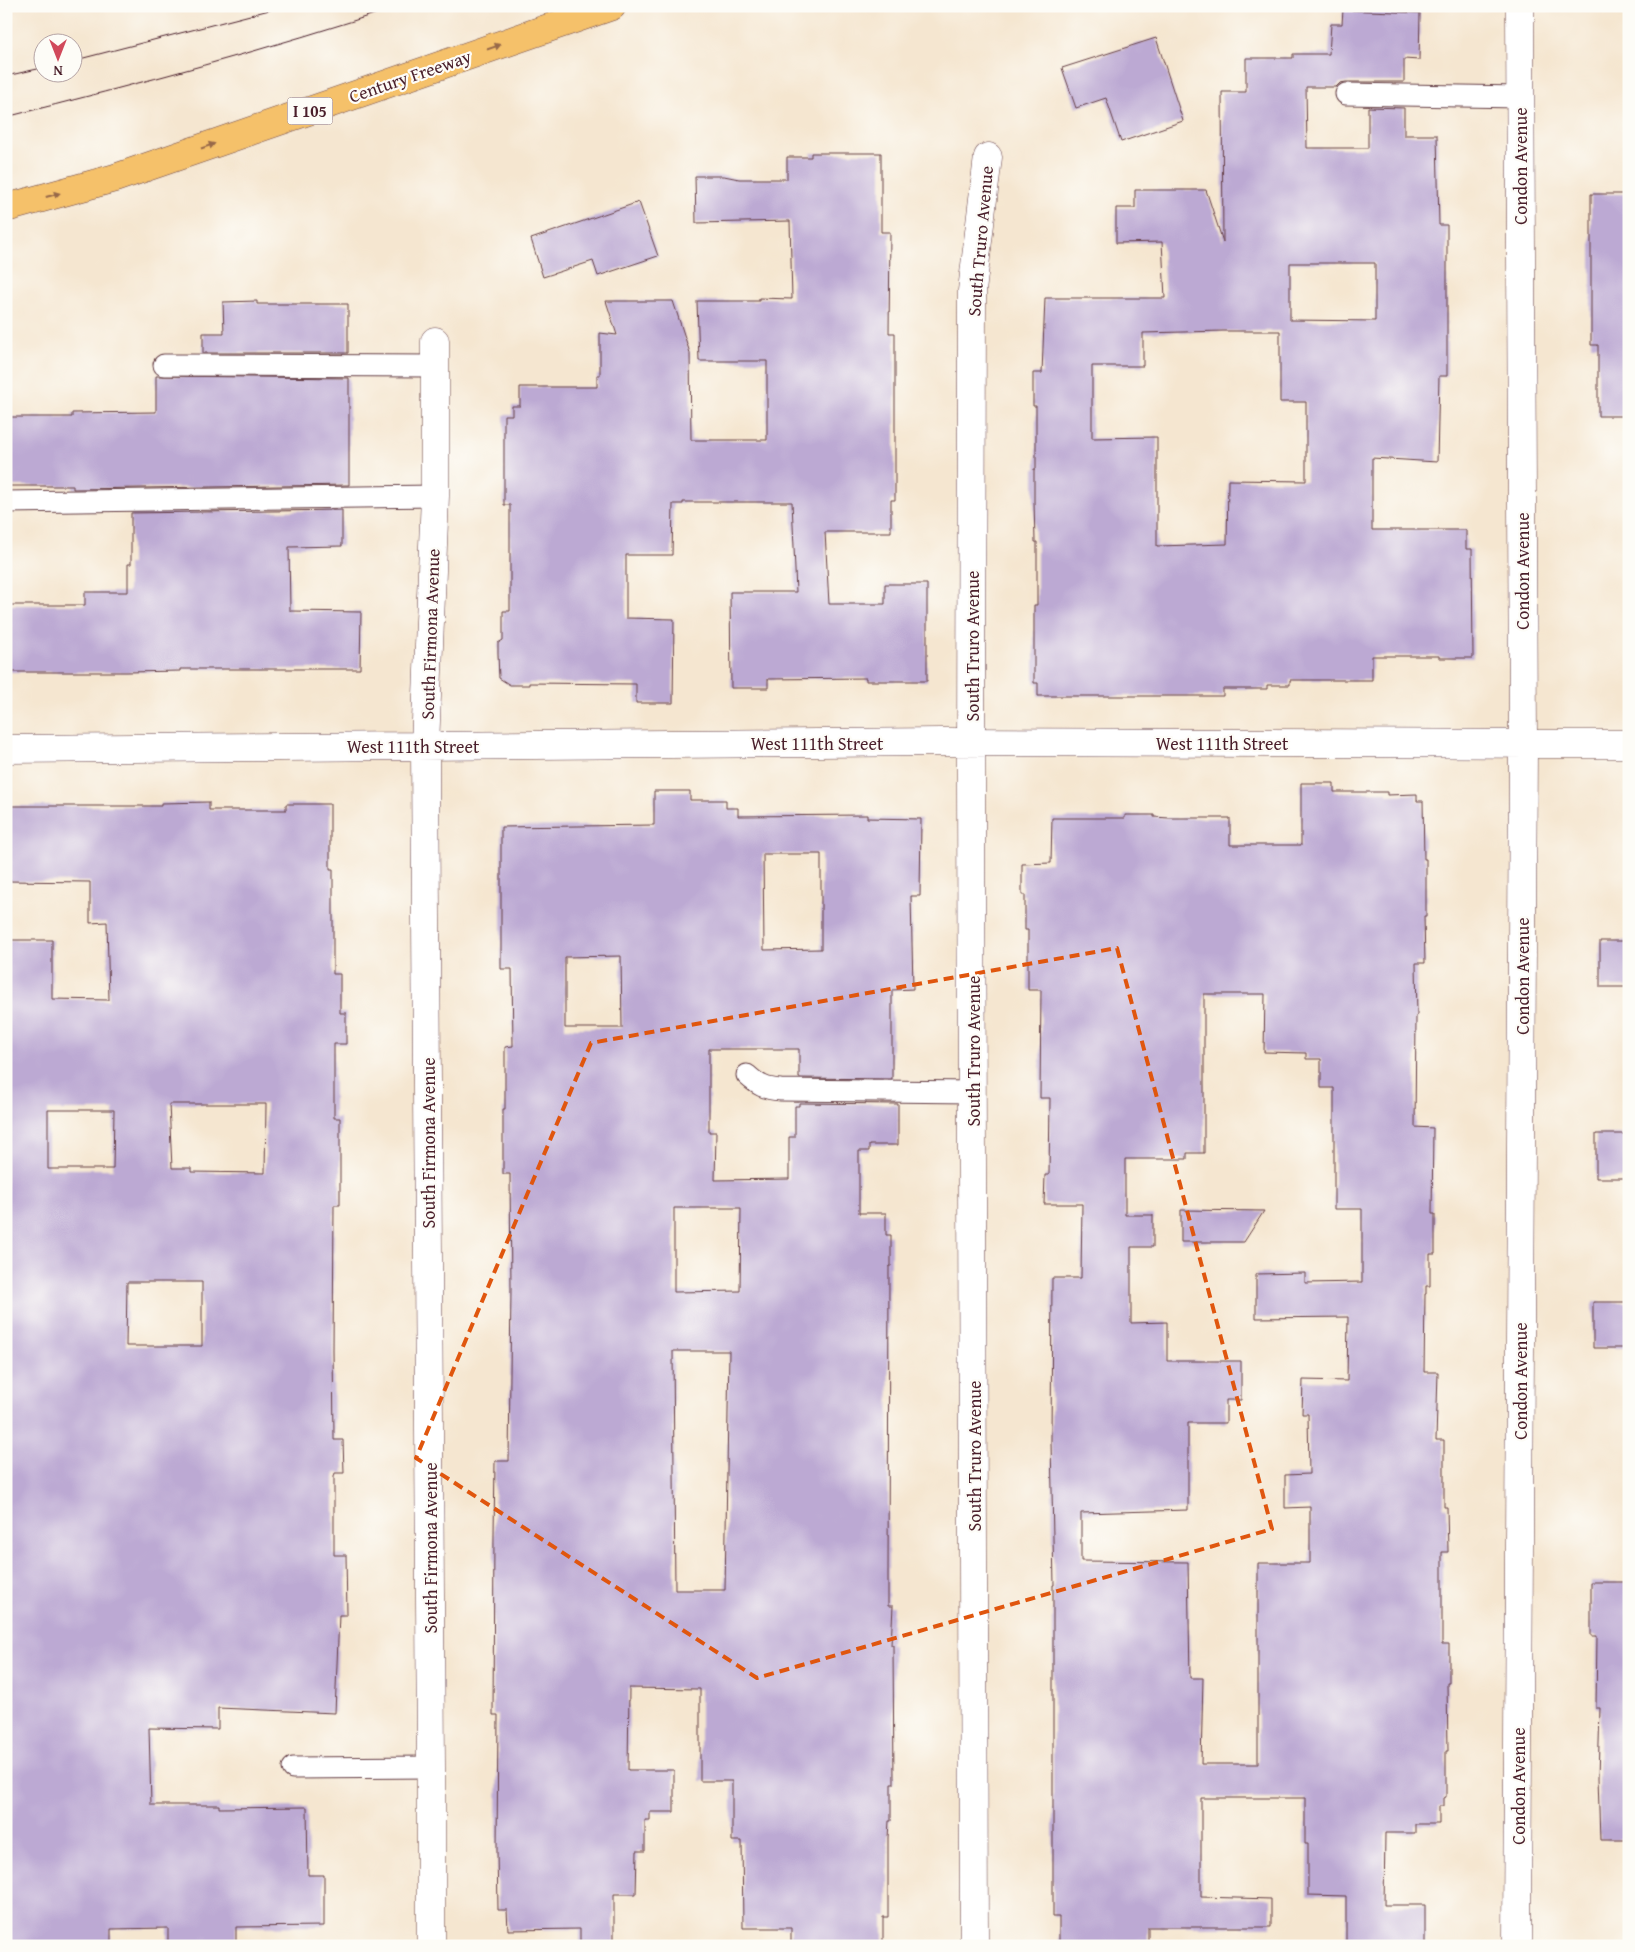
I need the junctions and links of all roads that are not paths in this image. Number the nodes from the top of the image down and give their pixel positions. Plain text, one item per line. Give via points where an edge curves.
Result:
1 (612, 6) edge
2 (1520, 6) edge
3 (1346, 94) dead end
4 (1519, 97) junction
5 (988, 157) dead end
6 (6, 208) edge
7 (435, 354) joint
8 (164, 364) dead end
9 (435, 496) junction
10 (6, 502) edge
11 (972, 742) junction
12 (1523, 744) junction
13 (1629, 744) edge
14 (425, 746) junction
15 (6, 749) edge
16 (747, 1075) dead end
17 (973, 1092) junction
18 (431, 1767) junction
19 (293, 1768) dead end
20 (431, 1946) edge
21 (974, 1946) edge
22 (1518, 1946) edge

6 -> 1 highway, Century Freeway / I 105 via 115,178
2 - 4 street, Condon Avenue
3 - 4 lane
4 - 12 street, Condon Avenue
5 - 11 street, South Truro Avenue via 972,292
7 - 8 lane
7 - 9 street, South Firmona Avenue
9 - 10 lane
9 - 14 street, South Firmona Avenue
11 - 12 street, West 111th Street
11 - 14 street, West 111th Street
11 - 17 street, South Truro Avenue
12 - 13 street, West 111th Street
12 - 22 street, Condon Avenue
14 - 15 street, West 111th Street
14 - 18 street, South Firmona Avenue
16 - 17 lane via 758,1086 781,1090
17 - 21 street, South Truro Avenue
18 - 19 lane
18 - 20 street, South Firmona Avenue

